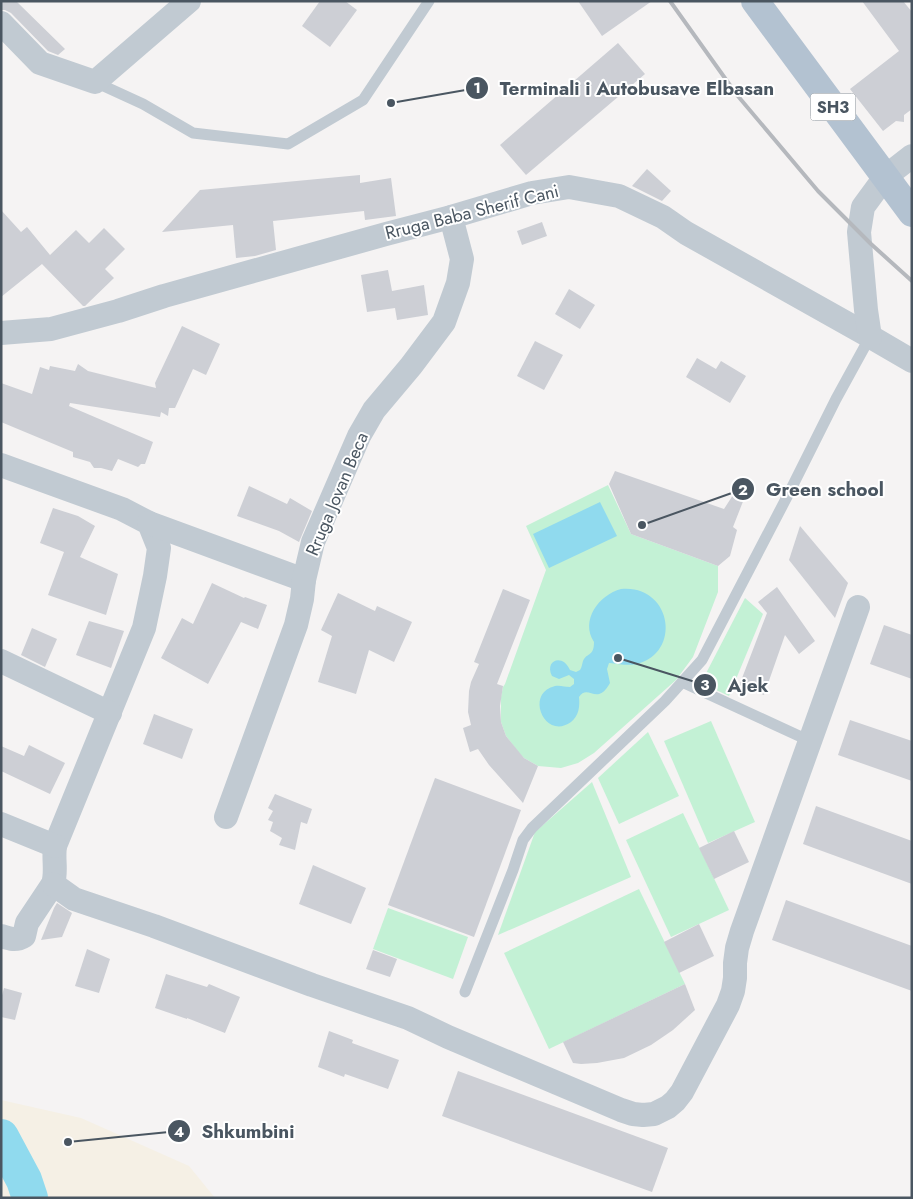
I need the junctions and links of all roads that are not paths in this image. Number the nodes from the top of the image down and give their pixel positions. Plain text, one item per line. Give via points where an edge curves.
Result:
1 (189, 1) edge
2 (429, 1) edge
3 (756, 2) edge
4 (1, 23) edge
5 (95, 82) junction
6 (912, 156) edge
7 (885, 177) junction
8 (912, 213) edge
9 (451, 217) junction
10 (1, 333) edge
11 (870, 337) junction
12 (912, 361) edge
13 (1, 465) edge
14 (149, 523) junction
15 (304, 580) junction
16 (858, 607) dead end
17 (1, 661) edge
18 (682, 682) junction
19 (110, 713) junction
20 (810, 741) junction
21 (226, 817) dead end
22 (1, 824) edge
23 (55, 846) junction
24 (53, 884) junction
25 (1, 936) edge
26 (465, 992) dead end

1 - 5 street
2 - 5 lane via 362,100 288,144 192,133 143,104
3 - 7 main road, SH3
4 - 5 street via 40,64
6 - 7 street
7 - 8 main road, SH3
7 - 11 street via 863,207 858,232
9 - 10 street, Rruga Baba Sherif Cani via 52,329
9 - 11 street, Rruga Baba Sherif Cani via 532,193 569,187 619,196 663,217
9 - 15 street, Rruga Jovan Beca via 462,260 458,283 444,322 374,410 359,436 313,542
11 - 12 street, Rruga Baba Sherif Cani
11 - 18 lane via 702,660
13 - 14 street via 122,509
14 - 15 street
14 - 19 street via 159,548 156,576 144,628
15 - 21 street, Rruga Jovan Beca via 296,625
16 - 20 street
17 - 19 street
18 - 20 lane
18 - 26 lane via 523,840
19 - 23 street
20 - 24 street via 739,940 733,991 728,1005 682,1092 668,1107 654,1114 620,1110 408,1018 74,899
22 - 23 street
23 - 24 street
24 - 25 street via 27,923 24,936 19,940

